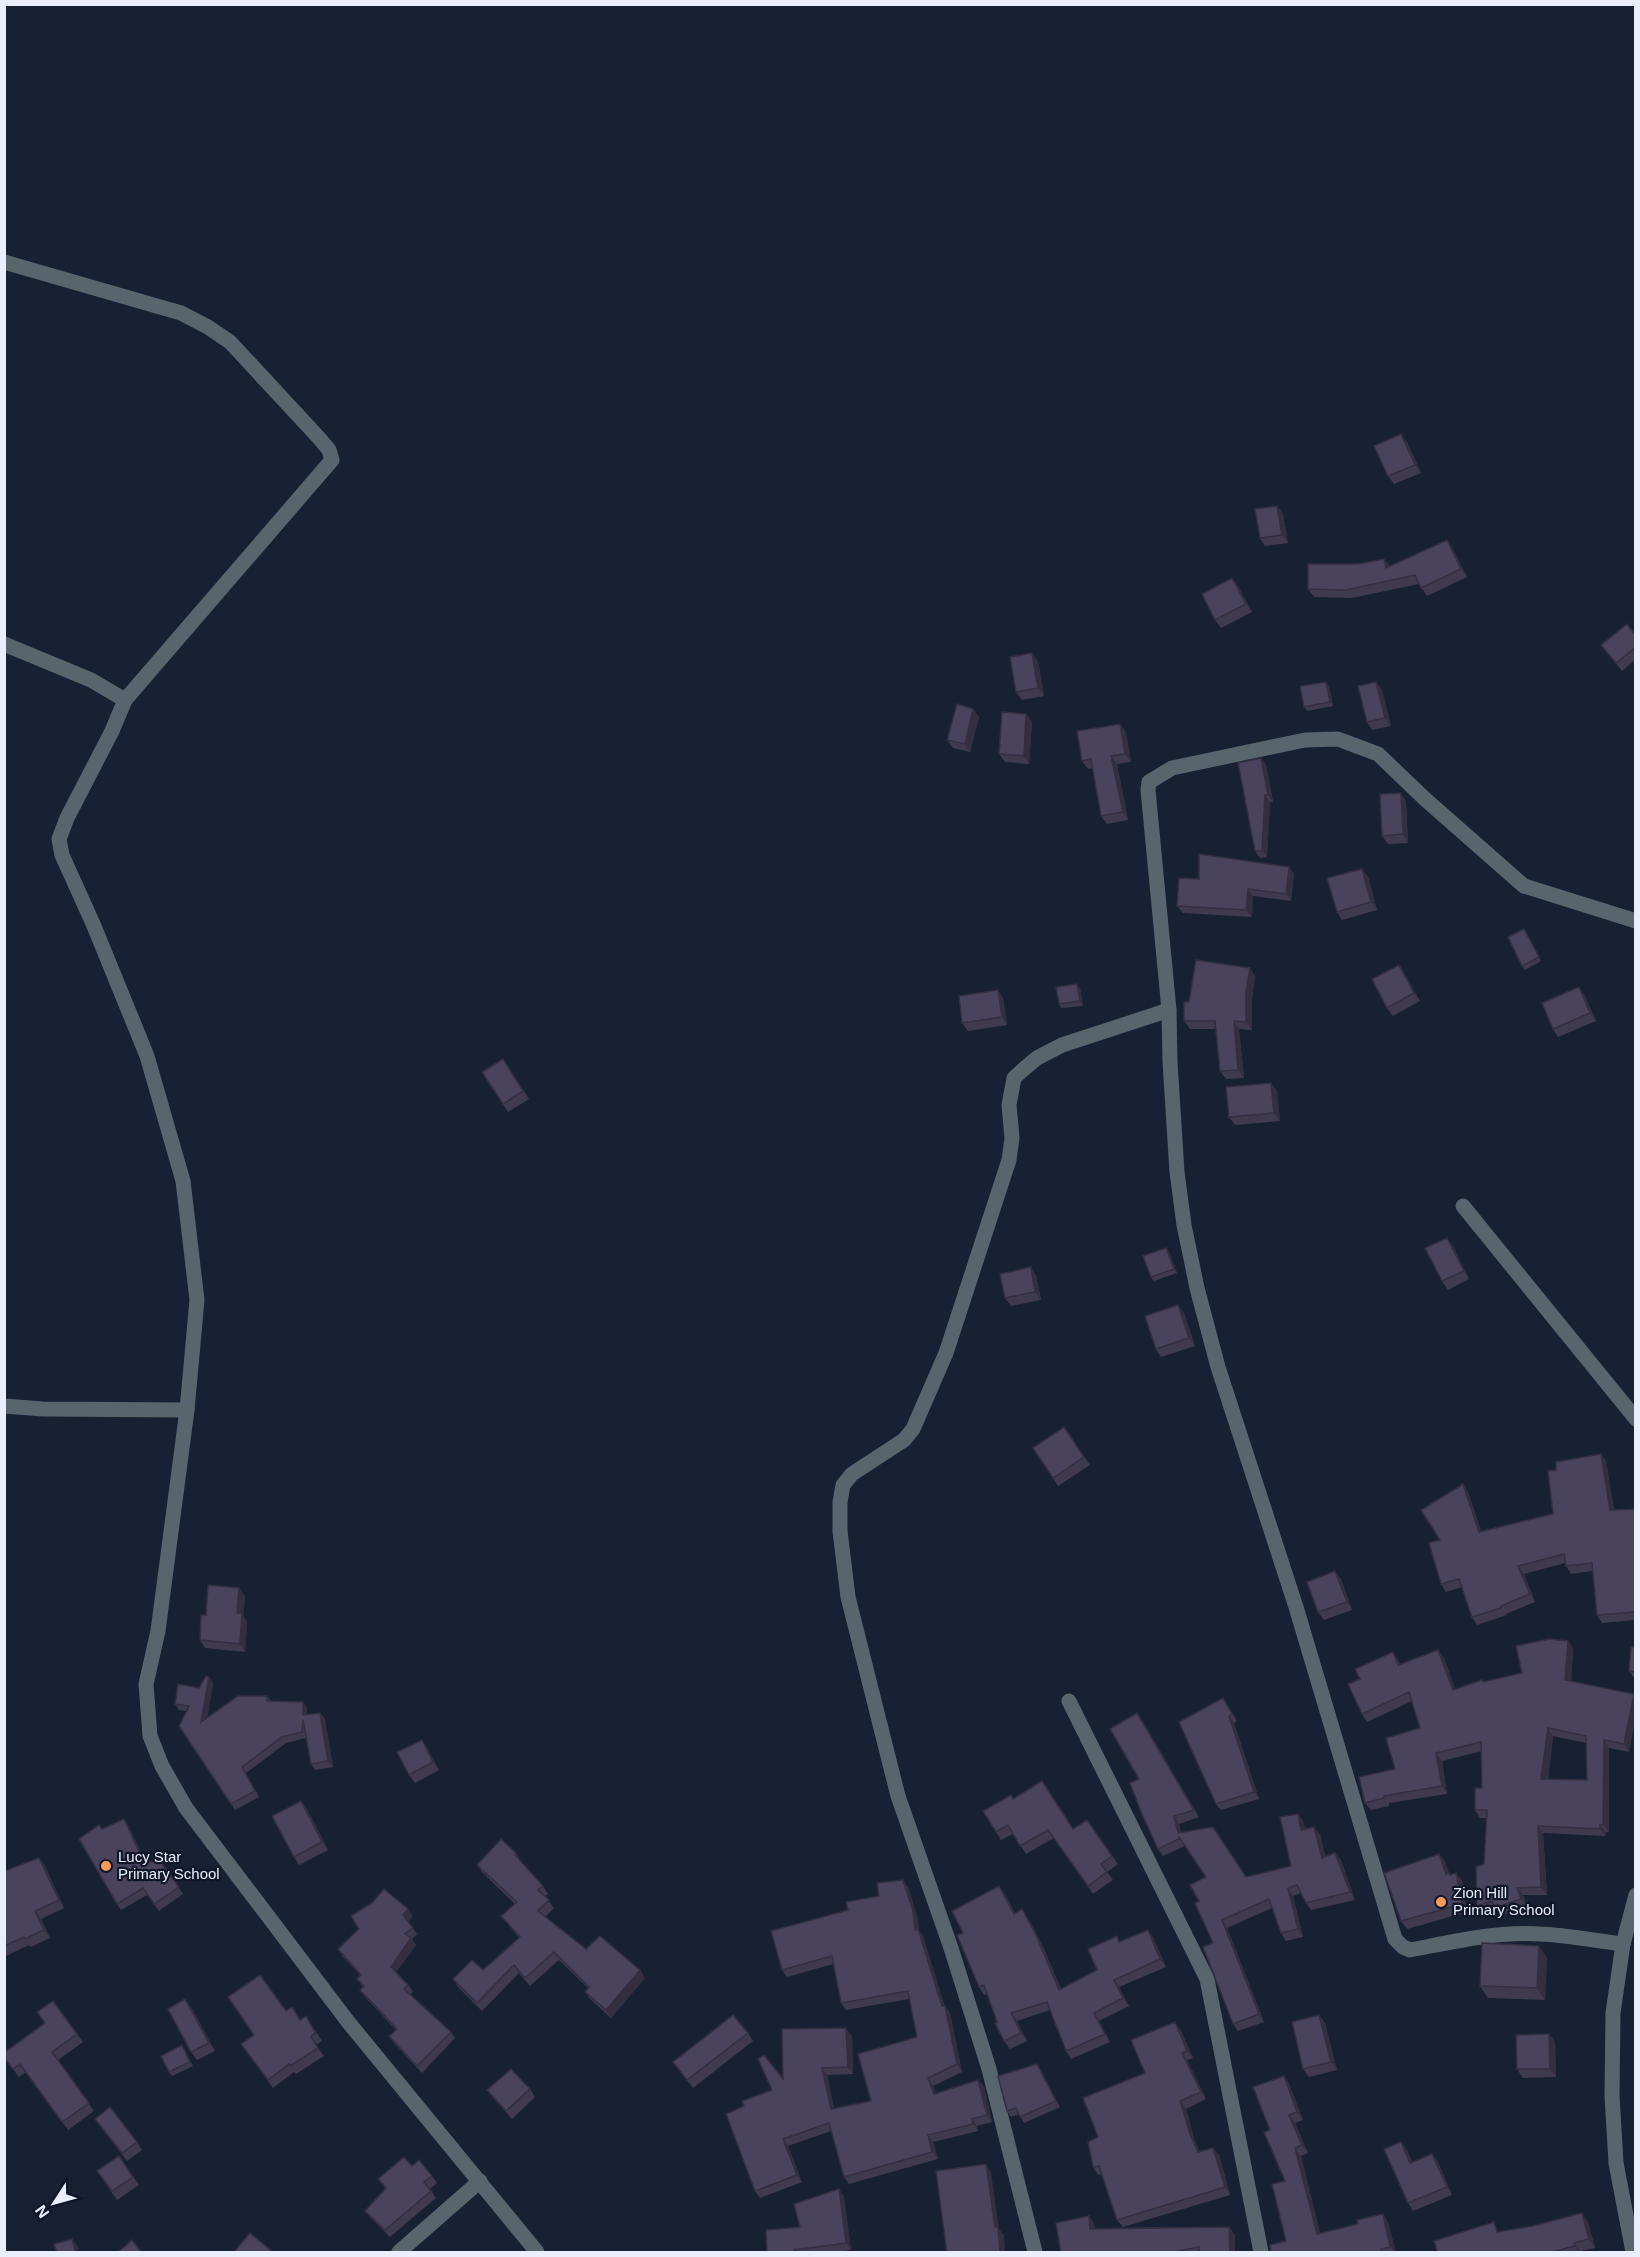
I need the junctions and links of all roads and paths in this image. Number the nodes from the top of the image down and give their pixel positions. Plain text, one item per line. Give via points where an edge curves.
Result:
1 (4, 262) edge
2 (4, 644) edge
3 (125, 700) junction
4 (1635, 921) edge
5 (1169, 1010) junction
6 (1462, 1206) dead end
7 (4, 1406) edge
8 (187, 1410) junction
9 (1635, 1419) edge
10 (1069, 1701) dead end
11 (1635, 1894) edge
12 (1623, 1944) junction
13 (480, 2181) junction
14 (399, 2253) edge
15 (537, 2253) edge
16 (1035, 2253) edge
17 (1261, 2253) edge
18 (1633, 2253) edge

1 - 3 street via 181,313 208,327 230,342 331,455 332,460
2 - 3 street via 92,680
3 - 8 street via 59,838 62,855 147,1056 183,1181 197,1300
4 - 5 street via 1524,886 1378,754 1338,738 1268,746 1172,768 1149,782
5 - 12 street via 1177,1172 1197,1288 1395,1939 1410,1950 1522,1934
5 - 16 street via 1062,1046 1037,1058 1014,1078 1009,1105 1009,1160 946,1353 910,1434 852,1473 841,1490 840,1531 848,1597 898,1796 989,2069
6 - 9 street
7 - 8 street
8 - 13 street via 158,1631 146,1684 150,1736 186,1808 350,2023
10 - 17 street via 1207,1979
11 - 12 street
12 - 18 street via 1613,2013 1612,2096 1616,2163
13 - 14 street
13 - 15 street

